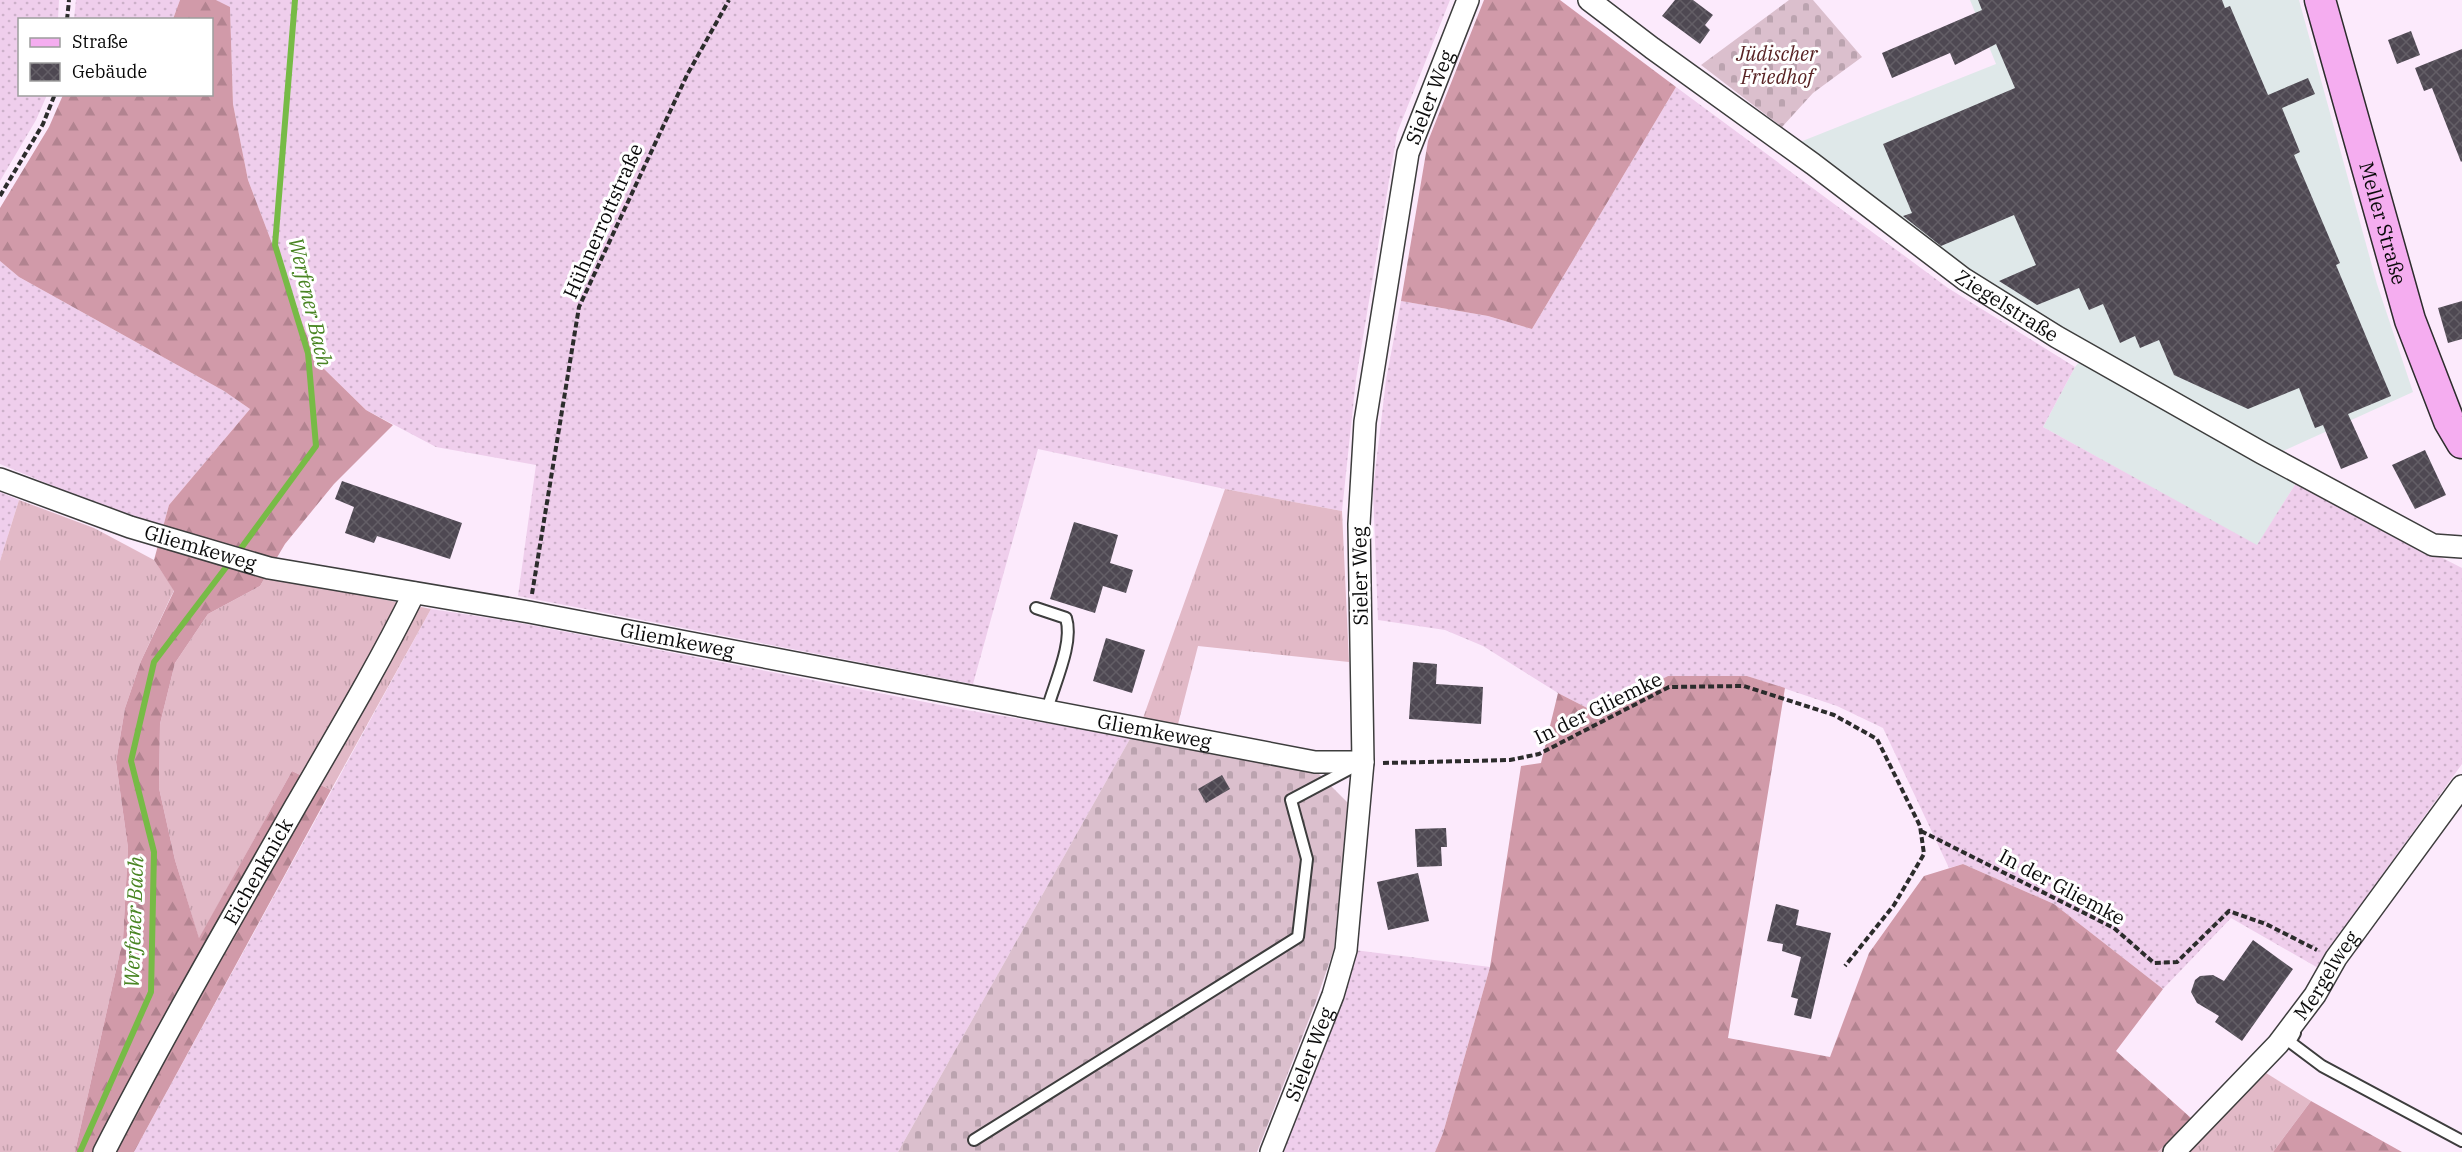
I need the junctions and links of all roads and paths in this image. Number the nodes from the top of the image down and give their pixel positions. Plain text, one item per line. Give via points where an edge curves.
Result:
1 (69, 0) edge
2 (729, 0) edge
3 (1468, 0) edge
4 (1589, 0) edge
5 (2320, 0) edge
6 (67, 18) edge
7 (55, 96) edge
8 (0, 196) edge
9 (2462, 443) edge
10 (0, 479) edge
11 (2462, 547) edge
12 (414, 593) junction
13 (1036, 608) dead end
14 (529, 612) junction
15 (1047, 710) junction
16 (1363, 762) junction
17 (2462, 786) edge
18 (1921, 831) junction
19 (2338, 955) junction
20 (1845, 966) dead end
21 (2315, 995) junction
22 (974, 1140) dead end
23 (2462, 1141) edge
24 (104, 1152) edge
25 (1271, 1152) edge
26 (2174, 1152) edge

1 - 6 path
2 - 14 path, Hühnerrottstraße via 687,75 579,307
3 - 16 street, Sieler Weg via 1408,153 1365,422 1359,524
4 - 11 street, Ziegelstraße via 1964,279 2262,453 2433,545
5 - 9 main road, Meller Straße via 2410,320 2449,421
7 - 8 path
10 - 12 street, Gliemkeweg via 130,527 269,568
12 - 14 street, Gliemkeweg
12 - 24 street, Eichenknick
13 - 15 lane via 1066,618 1069,628
14 - 15 street, Gliemkeweg
15 - 16 street, Gliemkeweg via 1315,762
16 - 18 path, In der Gliemke via 1510,760 1539,754 1669,687 1744,686 1834,715 1877,739
16 - 22 lane via 1292,800 1308,859 1298,937
16 - 25 street, Sieler Weg via 1346,950 1333,995
17 - 19 street, Mergelweg
18 - 19 path, In der Gliemke via 2114,928 2154,963 2177,962 2229,911 2266,924 2317,950
18 - 20 path, In der Gliemke via 1924,854 1894,905
19 - 21 street, Mergelweg
21 - 23 lane via 2290,1042 2322,1066
21 - 26 street, Mergelweg via 2278,1044

